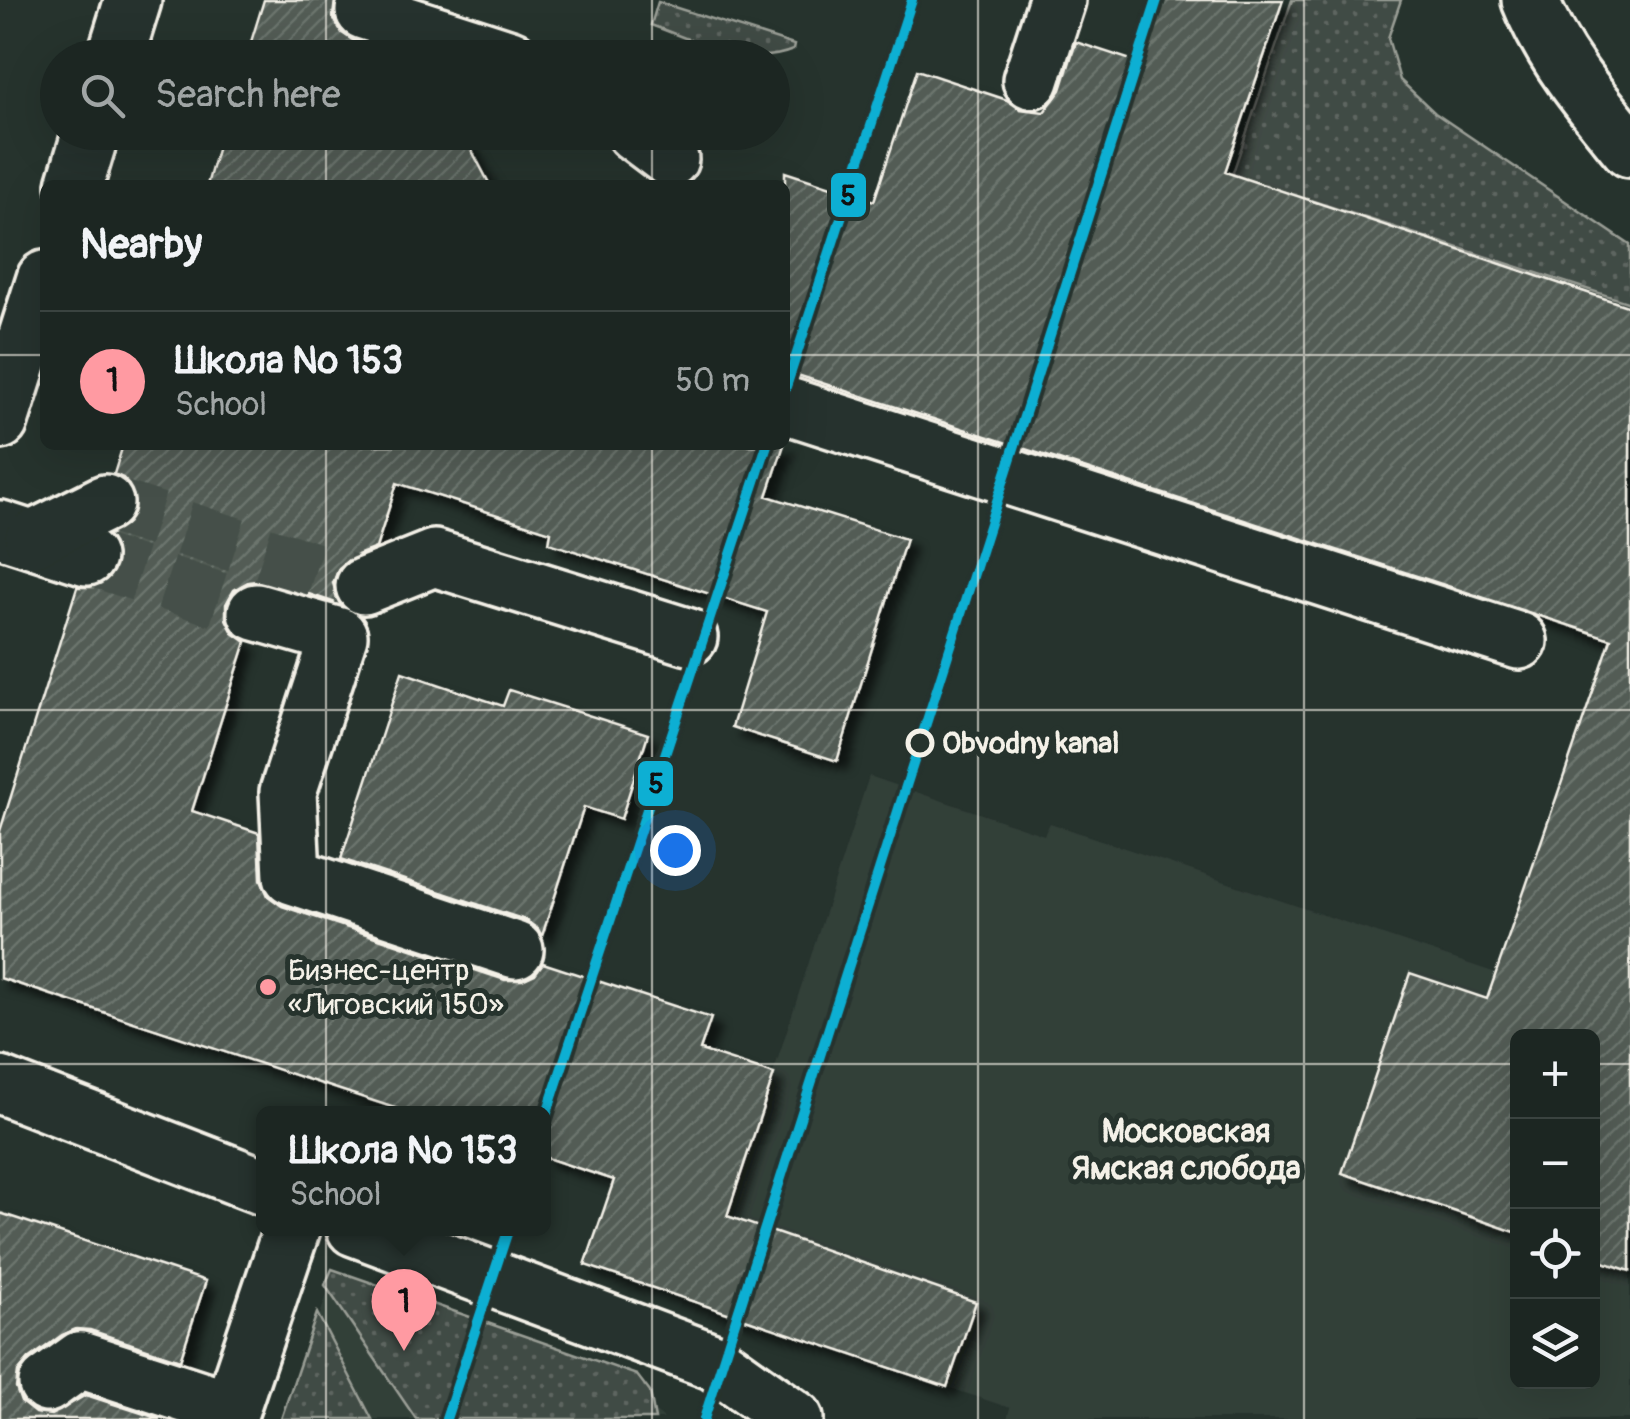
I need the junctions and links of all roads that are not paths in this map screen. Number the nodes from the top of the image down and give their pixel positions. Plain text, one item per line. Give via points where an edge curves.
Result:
1 (133, 0) edge
2 (1056, 0) edge
3 (1530, 0) edge
4 (364, 11) dead end
5 (121, 40) edge
6 (454, 40) edge
7 (1031, 80) dead end
8 (1630, 149) edge
9 (86, 150) edge
10 (77, 180) edge
11 (40, 296) edge
12 (790, 406) edge
13 (0, 422) edge
14 (105, 503) tunnel mouth
15 (17, 534) edge
16 (87, 557) tunnel mouth
17 (364, 586) tunnel mouth
18 (256, 612) tunnel mouth
19 (689, 637) dead end
20 (1519, 641) dead end
21 (515, 950) dead end
22 (0, 1085) edge
23 (256, 1184) edge
24 (289, 1236) edge
25 (376, 1236) edge
26 (47, 1384) dead end
27 (795, 1419) edge

1 - 5 main road
2 - 7 main road
3 - 8 main road via 1582,90
4 - 6 main road
9 - 10 main road
11 - 13 main road
12 - 20 main road
14 - 15 main road
15 - 16 main road
17 - 19 main road via 434,558
18 - 21 main road via 340,636 288,792 292,876
22 - 23 main road
24 - 26 main road via 231,1408 80,1360
25 - 27 main road via 715,1362

